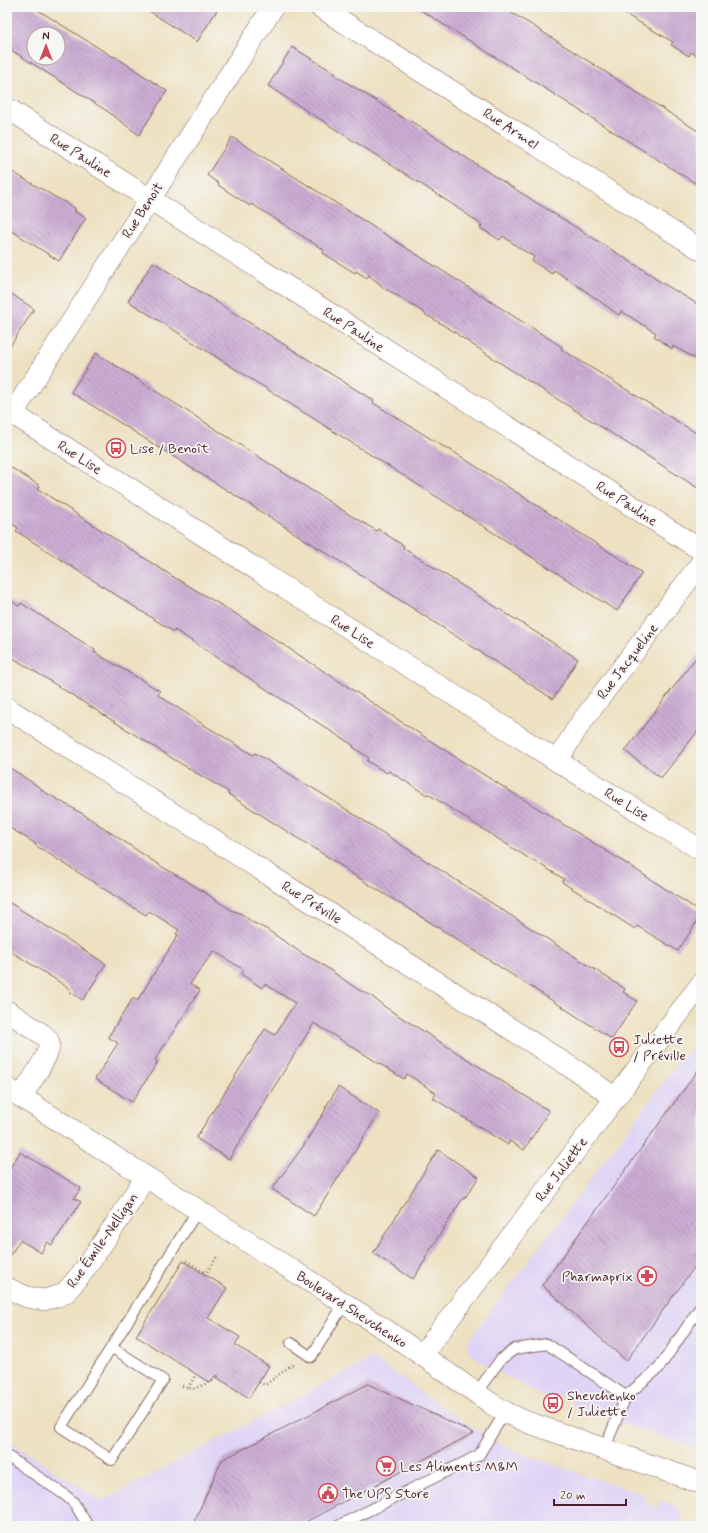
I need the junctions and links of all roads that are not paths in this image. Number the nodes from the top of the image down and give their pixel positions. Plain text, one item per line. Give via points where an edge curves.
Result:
1 (273, 7) edge
2 (320, 7) edge
3 (7, 108) edge
4 (149, 198) junction
5 (701, 250) edge
6 (10, 412) edge
7 (701, 550) edge
8 (701, 563) edge
9 (7, 708) edge
10 (557, 761) junction
11 (701, 850) edge
12 (701, 984) edge
13 (7, 1011) edge
14 (14, 1093) edge
15 (615, 1098) junction
16 (145, 1177) junction
17 (198, 1210) junction
18 (7, 1288) edge
19 (344, 1304) junction
20 (701, 1306) edge
21 (291, 1343) dead end
22 (111, 1347) junction
23 (422, 1355) junction
24 (476, 1393) junction
25 (626, 1396) junction
26 (505, 1412) junction
27 (604, 1450) junction
28 (7, 1456) edge
29 (701, 1484) edge
30 (88, 1526) edge
31 (338, 1526) edge

1 - 4 street, Rue Benoit
2 - 5 street, Rue Armel
3 - 4 street, Rue Pauline
4 - 6 street, Rue Benoit
4 - 7 street, Rue Pauline
6 - 10 street, Rue Lise
8 - 10 street, Rue Jacqueline via 580,724
9 - 15 street, Rue Préville via 580,1073
10 - 11 street, Rue Lise
12 - 15 street, Rue Juliette
13 - 14 street, Boulevard Shevchenko via 42,1034 49,1043 44,1058
14 - 16 street, Boulevard Shevchenko
15 - 23 street, Rue Juliette
16 - 17 street, Boulevard Shevchenko
16 - 18 street, Rue Émile-Nelligan via 87,1266 66,1292 44,1300 26,1297
17 - 19 street, Boulevard Shevchenko
17 - 22 lane
19 - 21 lane via 311,1356
19 - 23 street, Boulevard Shevchenko
20 - 25 lane via 659,1368
22 - 22 lane via 61,1427 112,1460 163,1380
23 - 24 street, Boulevard Shevchenko
24 - 25 lane via 501,1359 514,1349 547,1344
24 - 26 street, Boulevard Shevchenko
25 - 27 lane
26 - 27 street, Boulevard Shevchenko
26 - 31 lane via 479,1455
27 - 29 street, Boulevard Shevchenko
28 - 30 lane via 65,1495 74,1503

